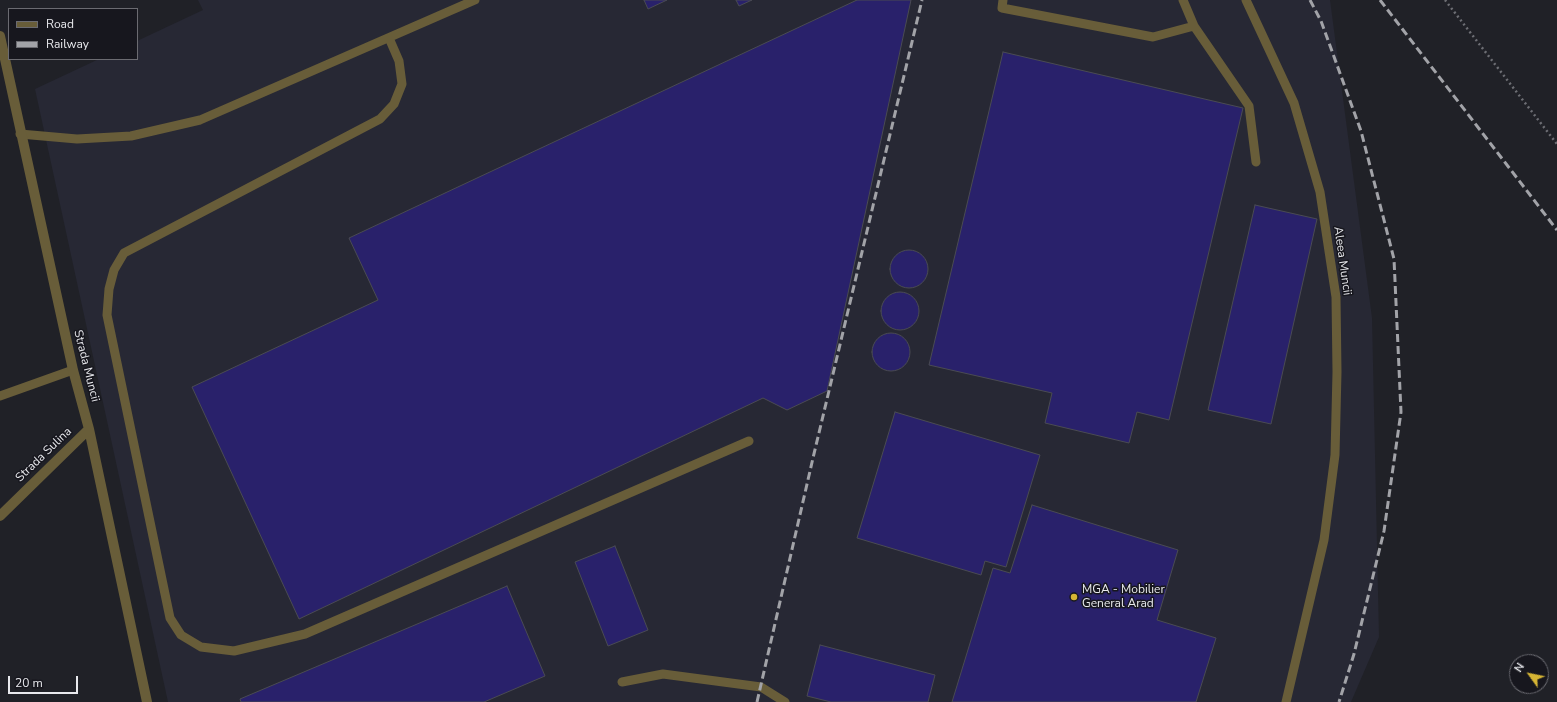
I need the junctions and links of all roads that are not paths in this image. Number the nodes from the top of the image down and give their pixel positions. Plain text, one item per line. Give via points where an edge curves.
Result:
1 (475, 0) edge
2 (1003, 0) edge
3 (1183, 0) edge
4 (1246, 0) edge
5 (1194, 26) junction
6 (0, 36) edge
7 (389, 38) junction
8 (20, 134) junction
9 (1256, 162) dead end
10 (73, 370) junction
11 (0, 396) edge
12 (89, 428) junction
13 (749, 441) dead end
14 (0, 516) edge
15 (622, 682) dead end
16 (147, 702) edge
17 (785, 702) edge
18 (1286, 702) edge

1 - 7 lane
2 - 5 lane via 1002,8 1153,37
3 - 5 lane
4 - 18 lane, Aleea Muncii via 1294,103 1320,192 1336,297 1335,454 1324,540
5 - 9 lane via 1249,106
6 - 8 street, Strada Muncii
7 - 8 lane via 200,120 131,136 77,139
7 - 13 lane via 399,61 402,84 394,104 380,119 124,253 114,270 109,289 107,315 170,618 182,635 201,647 234,651 305,634
8 - 10 street, Strada Muncii
10 - 11 lane
10 - 12 street, Strada Muncii
12 - 14 street, Strada Sulina
12 - 16 street, Strada Muncii
15 - 17 lane via 663,674 761,687

